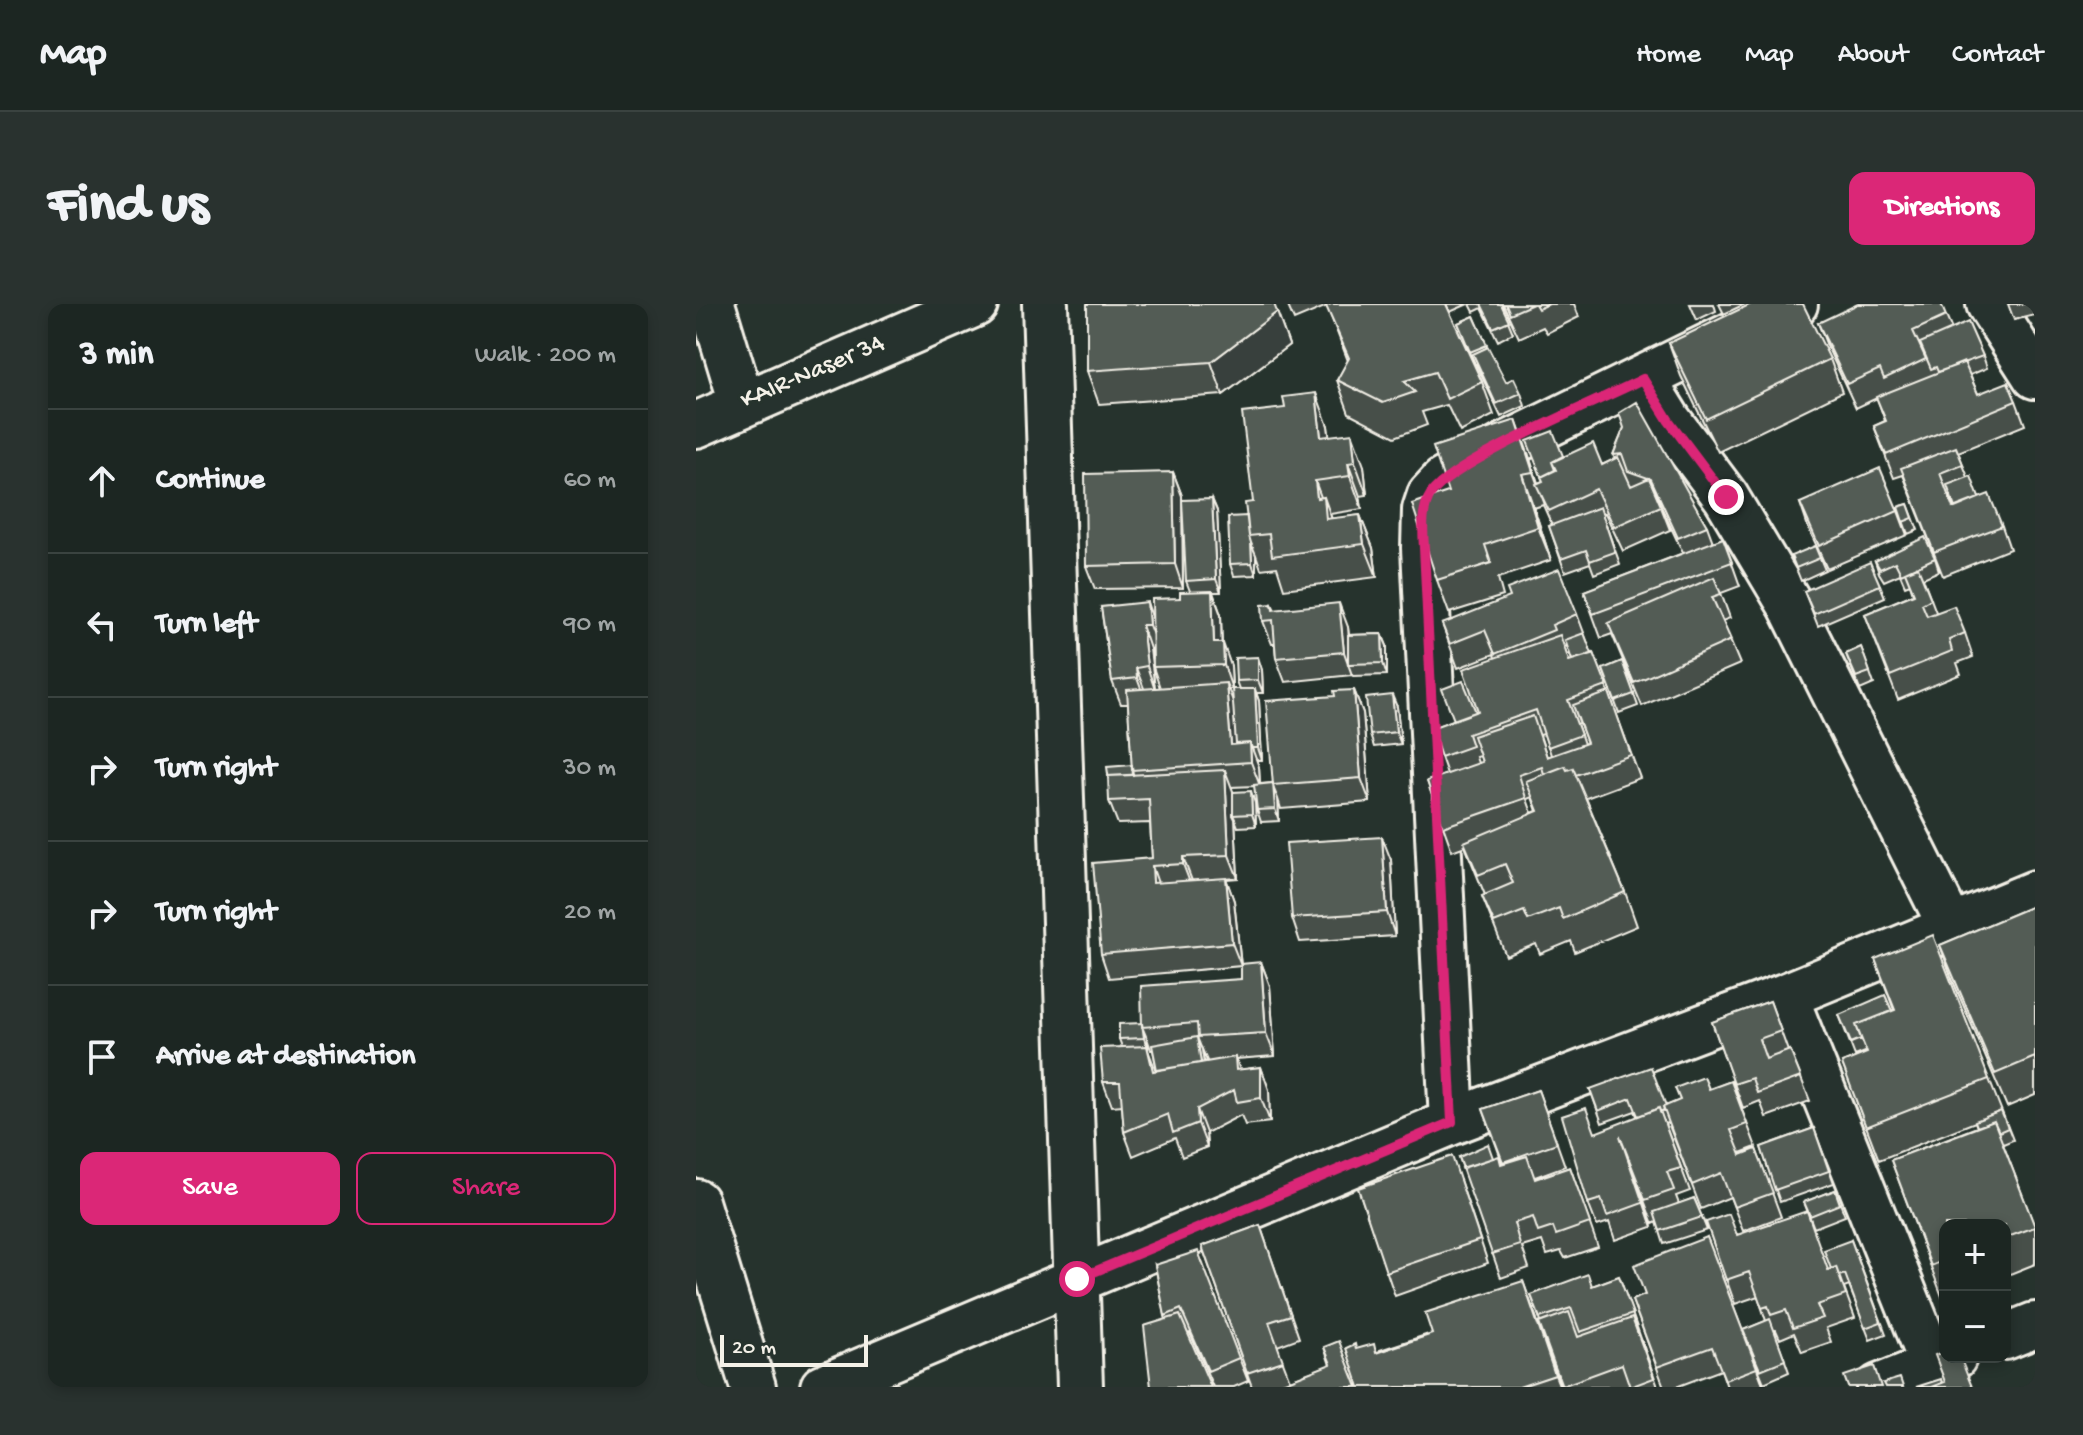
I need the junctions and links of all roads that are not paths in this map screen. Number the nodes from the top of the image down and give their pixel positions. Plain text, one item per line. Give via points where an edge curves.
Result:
1 (712, 304) edge
2 (975, 304) edge
3 (1045, 304) edge
4 (1795, 304) edge
5 (1989, 304) edge
6 (2035, 376) edge
7 (1643, 379) junction
8 (742, 403) junction
9 (696, 425) edge
10 (2035, 893) edge
11 (1951, 927) junction
12 (1785, 996) junction
13 (1452, 1122) junction
14 (696, 1202) edge
15 (1077, 1279) junction
16 (2035, 1325) edge
17 (2011, 1335) edge
18 (1939, 1350) edge
19 (1939, 1363) edge
20 (753, 1387) edge
21 (823, 1387) edge
22 (1080, 1387) edge
23 (1879, 1387) edge

1 - 8 street
2 - 8 street, KAIR-Naser 34
3 - 15 street
4 - 7 street
5 - 6 street
7 - 11 street via 1726,497 1791,606
7 - 13 street via 1460,470 1430,495 1425,510
8 - 9 street, KAIR-Naser 34
10 - 11 street
11 - 12 street
12 - 13 street
12 - 18 street
13 - 15 street
14 - 20 street
15 - 21 street
15 - 22 street
16 - 17 street
19 - 23 street

